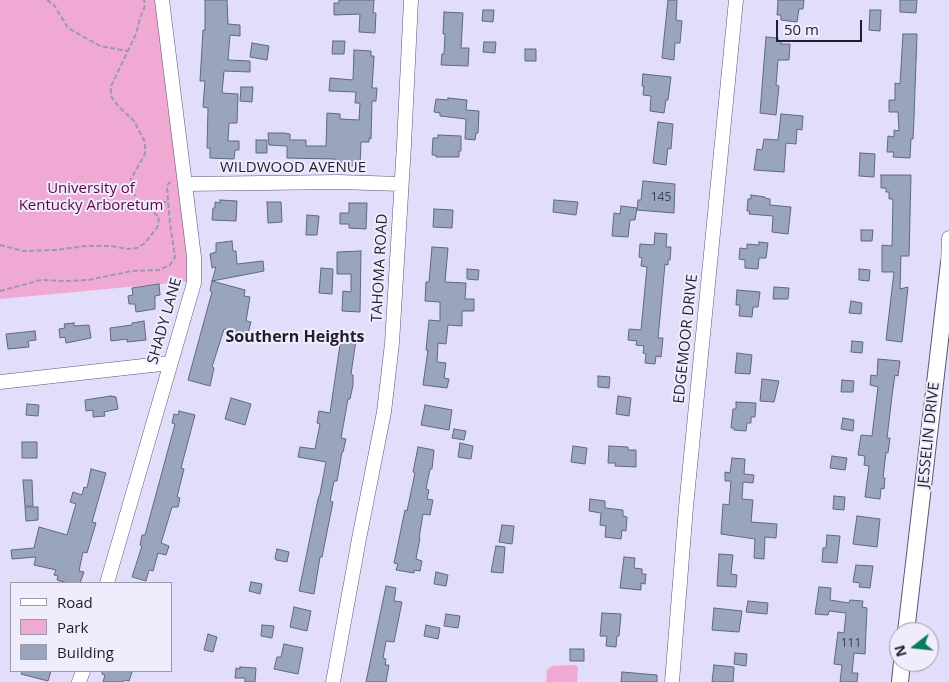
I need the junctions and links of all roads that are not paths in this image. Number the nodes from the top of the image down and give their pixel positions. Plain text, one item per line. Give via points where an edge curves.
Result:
1 (162, 0) edge
2 (411, 0) edge
3 (736, 0) edge
4 (186, 184) junction
5 (401, 184) junction
6 (949, 238) edge
7 (949, 264) edge
8 (170, 362) junction
9 (0, 382) edge
10 (107, 582) edge
11 (907, 622) edge
12 (333, 682) edge
13 (672, 682) edge

1 - 4 street, SHADY LANE
2 - 5 street, TAHOMA ROAD
3 - 13 street, EDGEMOOR DRIVE
4 - 5 street, WILDWOOD AVENUE
4 - 8 street, SHADY LANE via 194,283
5 - 12 street, TAHOMA ROAD via 386,395
6 - 7 street, JESSELIN DRIVE
7 - 11 street, JESSELIN DRIVE
8 - 9 street
8 - 10 street, SHADY LANE

